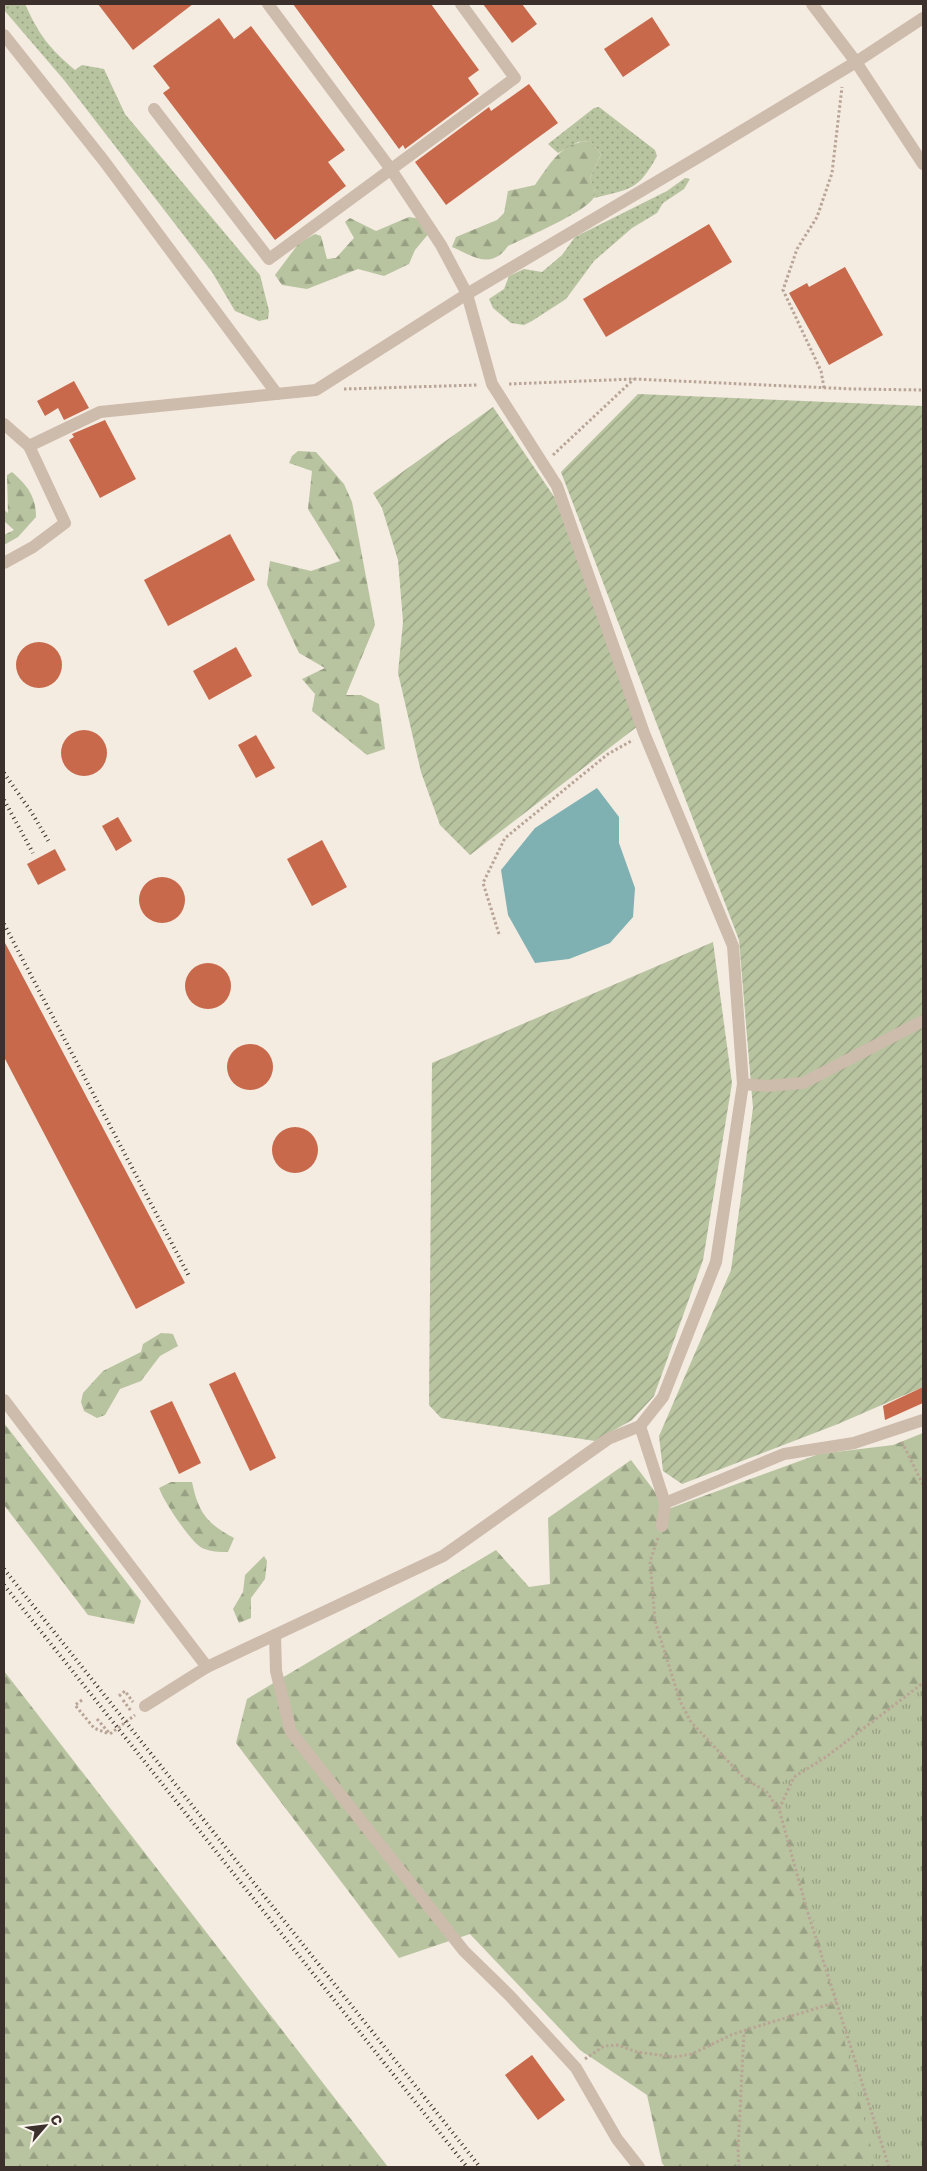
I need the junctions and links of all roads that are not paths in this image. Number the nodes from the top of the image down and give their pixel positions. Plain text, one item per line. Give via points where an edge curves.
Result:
1 (268, 4) edge
2 (461, 4) edge
3 (812, 4) edge
4 (923, 18) edge
5 (4, 35) edge
6 (851, 66) junction
7 (154, 109) dead end
8 (923, 164) edge
9 (390, 168) junction
10 (466, 294) junction
11 (277, 394) junction
12 (4, 424) edge
13 (29, 446) junction
14 (4, 563) edge
15 (923, 1021) edge
16 (744, 1084) junction
17 (4, 1400) edge
18 (923, 1420) edge
19 (640, 1426) junction
20 (665, 1503) junction
21 (662, 1526) road end
22 (275, 1635) junction
23 (207, 1667) junction
24 (142, 1709) road end
25 (639, 2167) edge

1 - 9 street
2 - 9 street via 515,78
3 - 6 street
4 - 6 street
5 - 11 street via 104,161
6 - 8 street
6 - 10 street
7 - 9 street via 269,259
9 - 10 street via 441,245
10 - 11 street via 316,390
10 - 16 street via 492,384 557,486 644,733 732,946
11 - 13 street via 100,412
12 - 13 street
13 - 14 street via 65,523 33,547
15 - 16 street via 803,1083
16 - 19 street via 716,1262 663,1397
17 - 23 street
18 - 20 street via 854,1443 784,1454
19 - 20 street
19 - 22 street via 608,1440 443,1556
20 - 21 street
22 - 23 street
22 - 25 street via 276,1671 291,1732 464,1951 576,2068 617,2139
23 - 24 street

